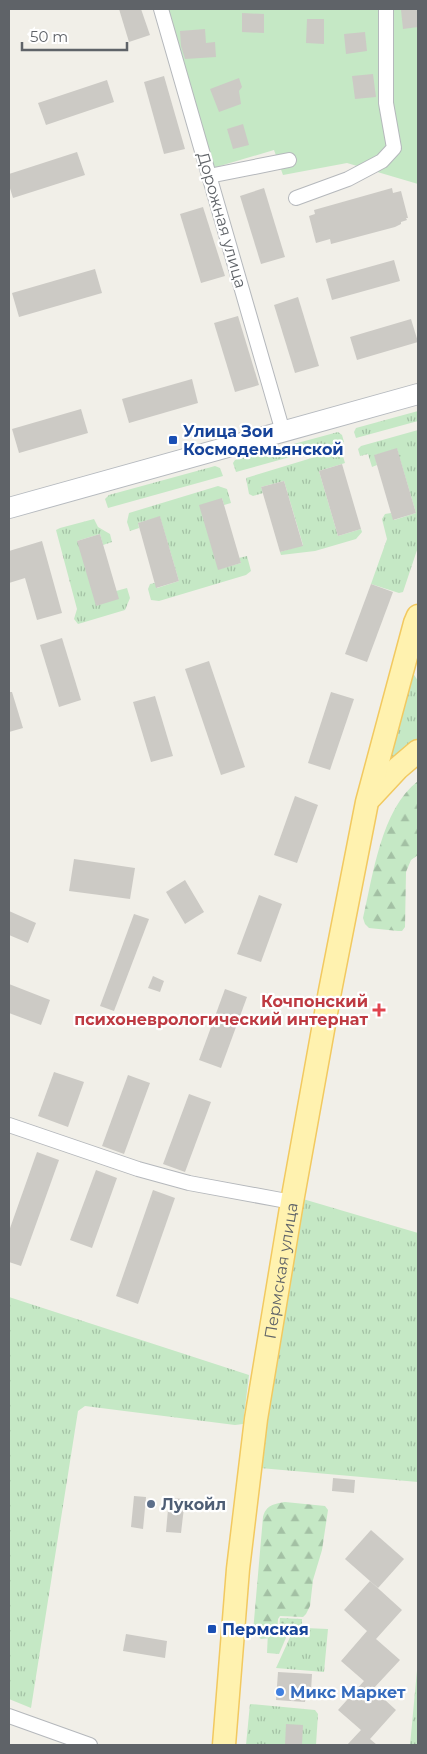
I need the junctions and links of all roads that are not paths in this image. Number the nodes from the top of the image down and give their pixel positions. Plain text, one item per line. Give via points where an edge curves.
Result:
1 (161, 9) edge
2 (386, 9) edge
3 (289, 160) dead end
4 (209, 176) junction
5 (296, 198) dead end
6 (418, 394) edge
7 (283, 432) junction
8 (9, 508) edge
9 (417, 618) edge
10 (418, 660) edge
11 (418, 751) edge
12 (367, 802) junction
13 (9, 1125) edge
14 (292, 1202) junction
15 (9, 1716) edge
16 (90, 1745) edge
17 (224, 1745) edge

1 - 4 street, Дорожная улица
2 - 5 street via 386,103 394,148 382,161 348,180
3 - 4 street
4 - 7 street, Дорожная улица
6 - 7 street
7 - 8 street
9 - 10 main road via 414,643
9 - 12 main road, Пермская улица
11 - 12 main road
12 - 14 main road, Пермская улица
13 - 14 street via 188,1184
14 - 17 main road, Пермская улица via 252,1447 238,1569
15 - 16 street

